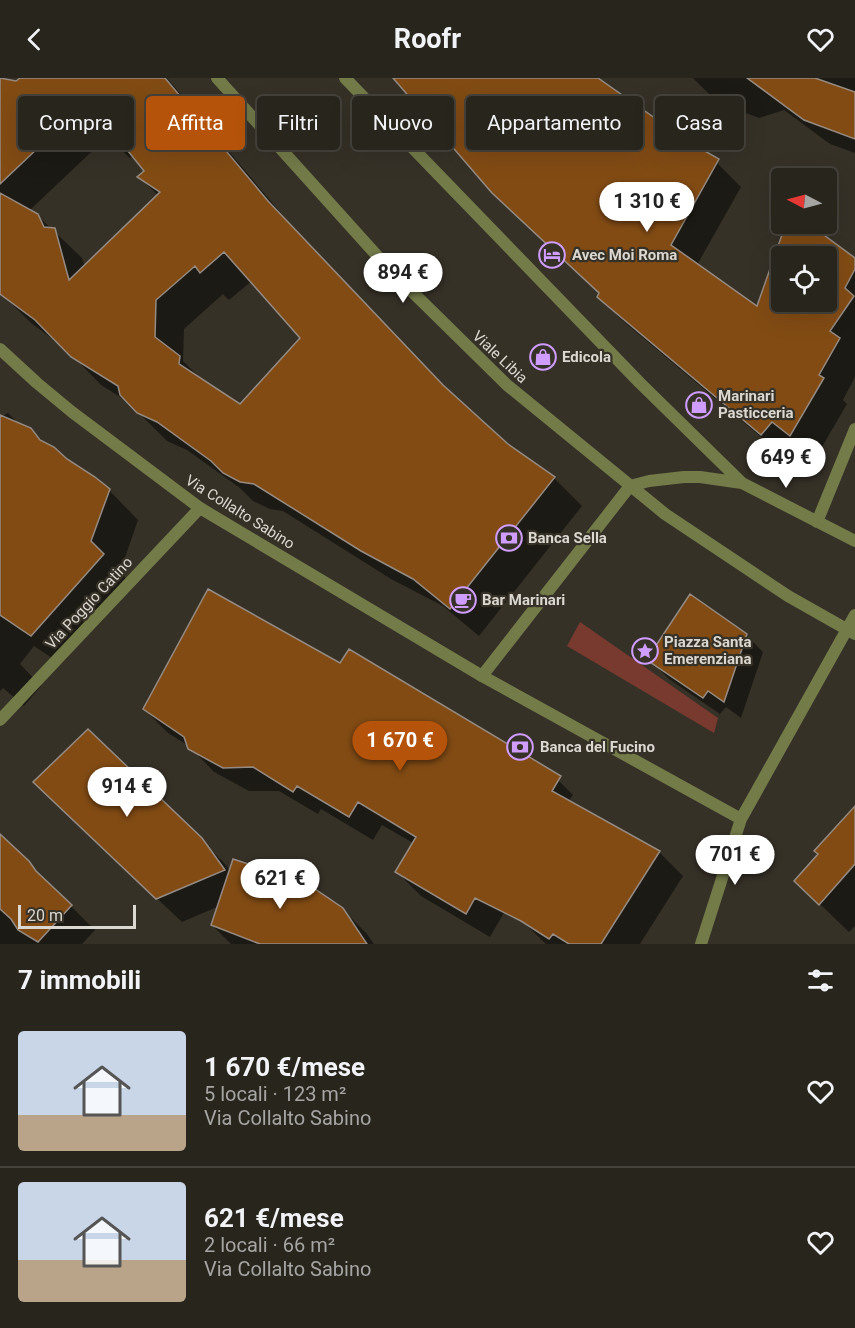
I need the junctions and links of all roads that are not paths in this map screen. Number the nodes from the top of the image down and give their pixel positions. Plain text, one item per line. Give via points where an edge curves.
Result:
1 (217, 78) edge
2 (345, 78) edge
3 (0, 349) edge
4 (855, 429) edge
5 (742, 483) junction
6 (630, 486) junction
7 (200, 508) junction
8 (817, 522) junction
9 (855, 541) edge
10 (855, 615) edge
11 (851, 632) edge
12 (482, 676) junction
13 (0, 720) edge
14 (741, 819) junction
15 (701, 944) edge

1 - 6 street, Viale Libia via 389,268 476,356
2 - 5 street
3 - 7 street, Via Collalto Sabino via 72,412
4 - 8 street
5 - 6 street via 684,477
5 - 8 street
6 - 11 street via 700,538
6 - 12 street
7 - 12 street, Via Collalto Sabino
7 - 13 street, Via Poggio Catino
8 - 9 street
10 - 11 street
11 - 14 street
12 - 14 street
14 - 15 street

